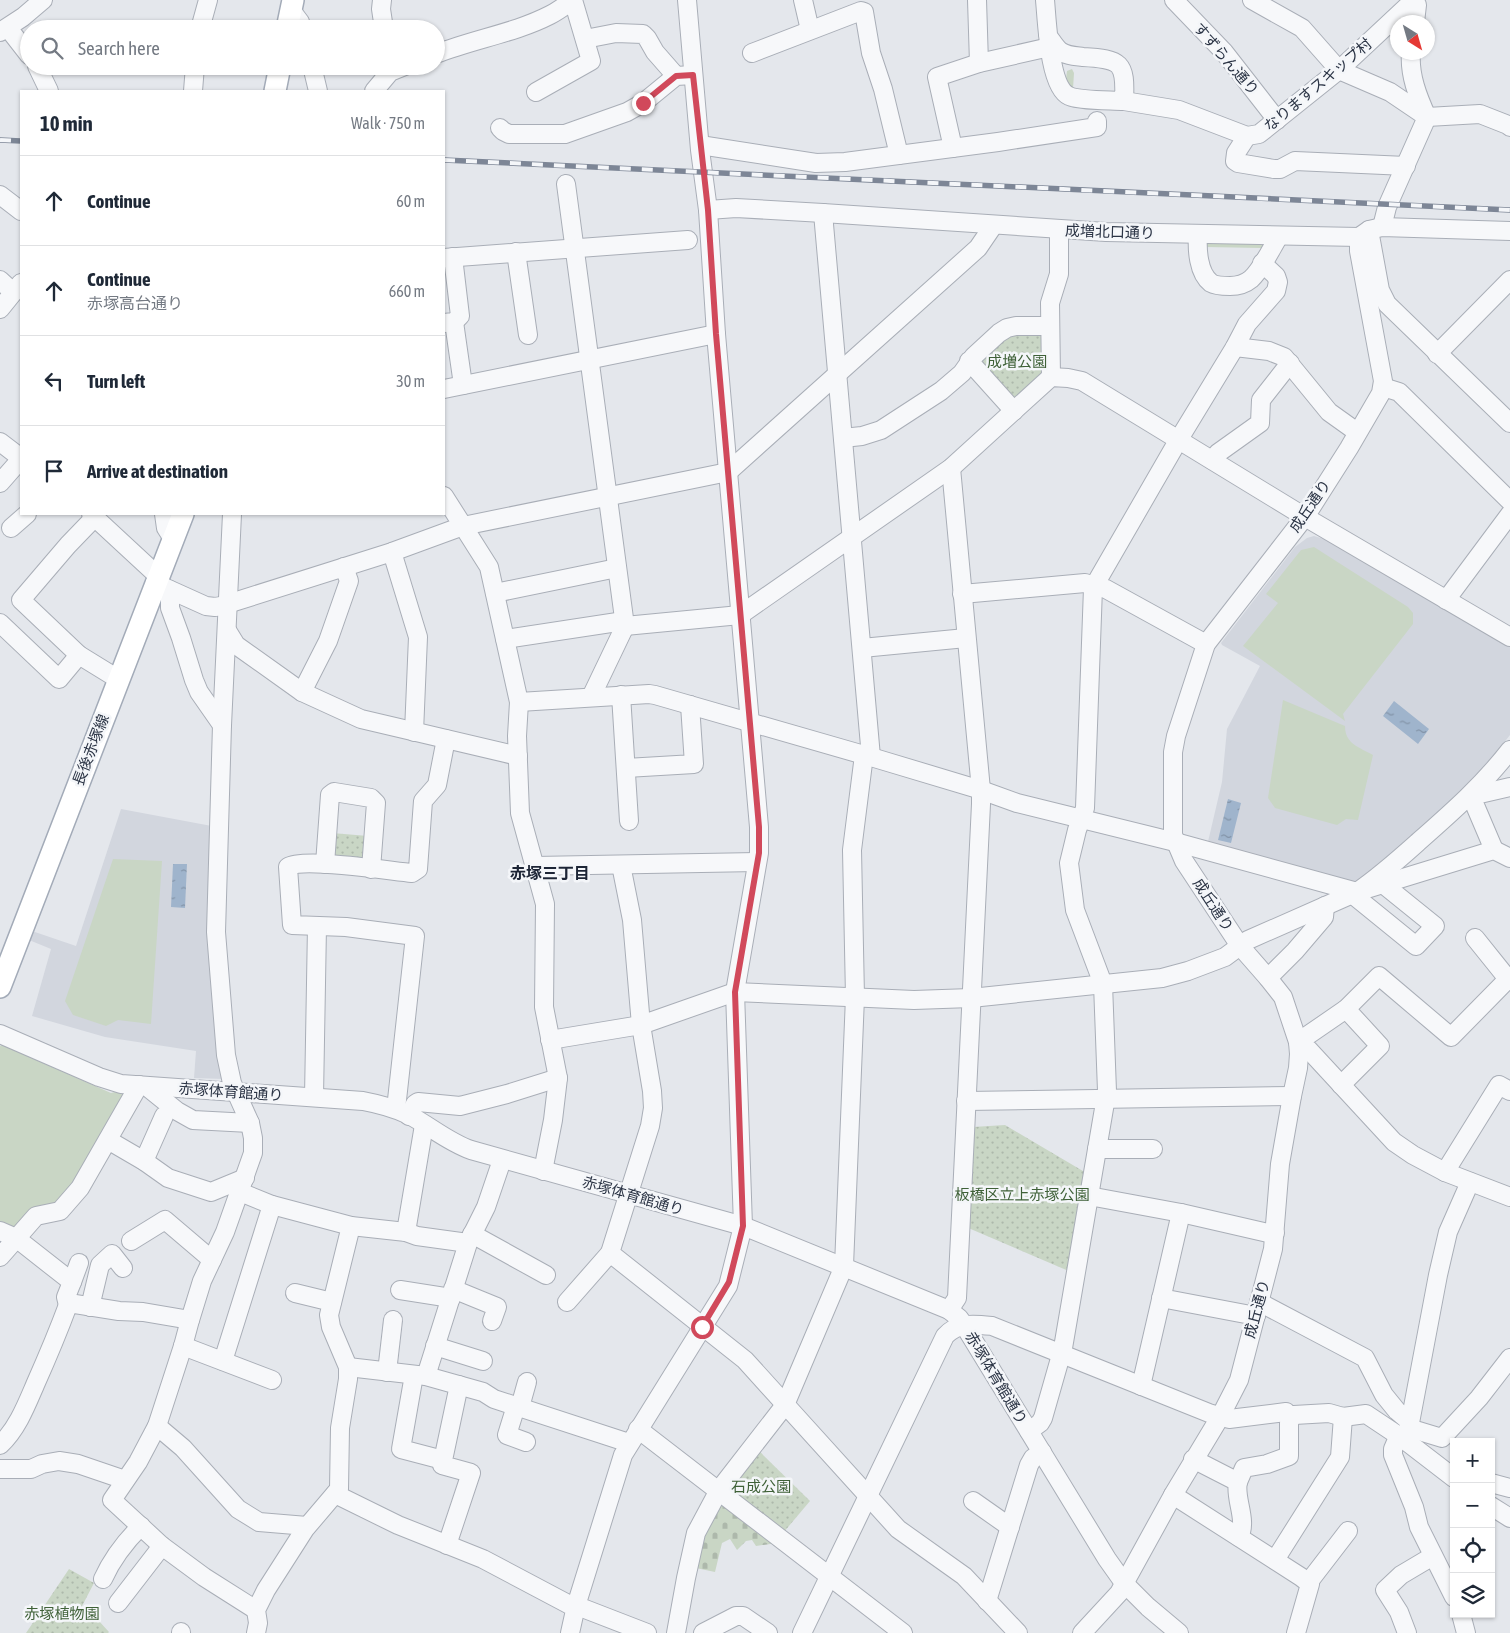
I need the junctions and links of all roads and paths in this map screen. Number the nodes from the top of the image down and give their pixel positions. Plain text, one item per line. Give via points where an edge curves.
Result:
1 (43, 0) edge
2 (208, 0) edge
3 (382, 0) edge
4 (573, 0) edge
5 (687, 0) edge
6 (803, 0) edge
7 (977, 0) edge
8 (1045, 0) edge
9 (1252, 0) edge
10 (1414, 0) edge
11 (1177, 1) edge
12 (1416, 15) edge
13 (202, 20) edge
14 (383, 20) edge
15 (4, 30) edge
16 (810, 30) junction
17 (585, 39) junction
18 (1050, 42) junction
19 (20, 46) edge
20 (445, 50) edge
21 (752, 53) dead end
22 (1073, 56) junction
23 (1410, 60) edge
24 (979, 63) junction
25 (1338, 70) junction
26 (41, 75) edge
27 (194, 75) edge
28 (278, 75) edge
29 (314, 75) edge
30 (389, 75) edge
31 (693, 75) junction
32 (676, 76) junction
33 (1058, 82) junction
34 (49, 90) edge
35 (193, 90) edge
36 (275, 90) edge
37 (318, 90) edge
38 (375, 90) edge
39 (536, 92) dead end
40 (1124, 101) junction
41 (1427, 117) junction
42 (1277, 120) junction
43 (1097, 121) dead end
44 (1509, 125) edge
45 (500, 128) dead end
46 (1247, 136) junction
47 (700, 145) junction
48 (953, 148) junction
49 (899, 155) junction
50 (1406, 166) junction
51 (566, 184) dead end
52 (0, 195) edge
53 (20, 209) edge
54 (708, 210) junction
55 (823, 212) junction
56 (993, 226) junction
57 (1059, 230) junction
58 (1510, 231) edge
59 (1370, 232) junction
60 (1198, 235) junction
61 (1279, 236) junction
62 (688, 240) dead end
63 (574, 248) junction
64 (516, 252) junction
65 (449, 257) edge
66 (1262, 263) junction
67 (1510, 280) edge
68 (11, 285) edge
69 (0, 309) edge
70 (449, 323) edge
71 (1050, 326) junction
72 (716, 334) junction
73 (528, 335) dead end
74 (1234, 348) junction
75 (1437, 354) junction
76 (589, 359) junction
77 (969, 361) junction
78 (1290, 363) junction
79 (837, 374) junction
80 (1051, 377) junction
81 (463, 385) junction
82 (1382, 387) junction
83 (445, 389) edge
84 (1014, 411) junction
85 (1510, 423) edge
86 (1357, 432) junction
87 (843, 438) junction
88 (1178, 439) junction
89 (0, 442) edge
90 (20, 457) edge
91 (20, 459) edge
92 (1212, 460) junction
93 (951, 468) junction
94 (728, 472) junction
95 (0, 483) edge
96 (607, 496) junction
97 (445, 498) edge
98 (1510, 501) edge
99 (1510, 514) edge
100 (27, 515) edge
101 (164, 515) edge
102 (182, 515) edge
103 (232, 515) edge
104 (93, 516) edge
105 (1305, 517) junction
106 (463, 526) junction
107 (11, 528) dead end
108 (851, 538) junction
109 (173, 539) junction
110 (392, 552) junction
111 (344, 567) junction
112 (617, 568) junction
113 (161, 583) junction
114 (1095, 585) junction
115 (495, 593) junction
116 (962, 594) junction
117 (1446, 600) junction
118 (228, 604) junction
119 (740, 615) junction
120 (0, 622) edge
121 (624, 624) junction
122 (228, 632) junction
123 (1510, 637) edge
124 (966, 638) junction
125 (505, 639) junction
126 (1206, 644) junction
127 (862, 648) junction
128 (79, 655) junction
129 (118, 679) junction
130 (302, 692) junction
131 (621, 695) junction
132 (591, 698) junction
133 (519, 702) junction
134 (690, 705) junction
135 (750, 722) junction
136 (222, 725) junction
137 (414, 732) junction
138 (446, 739) junction
139 (1510, 750) edge
140 (518, 756) junction
141 (868, 756) junction
142 (626, 768) junction
143 (1510, 788) edge
144 (981, 790) junction
145 (1471, 796) junction
146 (1081, 819) junction
147 (629, 821) dead end
148 (1175, 842) junction
149 (1502, 854) edge
150 (757, 862) junction
151 (325, 864) junction
152 (621, 865) junction
153 (535, 866) junction
154 (371, 869) junction
155 (1383, 884) junction
156 (1355, 893) junction
157 (1325, 906) junction
158 (317, 926) junction
159 (1475, 938) dead end
160 (1240, 946) junction
161 (1268, 978) junction
162 (1509, 978) edge
163 (1103, 984) junction
164 (0, 986) edge
165 (735, 992) junction
166 (854, 997) junction
167 (971, 998) junction
168 (1346, 1009) junction
169 (641, 1025) junction
170 (0, 1034) edge
171 (550, 1040) junction
172 (1298, 1042) junction
173 (558, 1078) junction
174 (1341, 1085) junction
175 (143, 1086) junction
176 (1510, 1091) edge
177 (236, 1092) junction
178 (1292, 1096) junction
179 (314, 1097) junction
180 (1106, 1098) junction
181 (966, 1102) junction
182 (171, 1113) junction
183 (410, 1116) junction
184 (250, 1123) junction
185 (108, 1140) junction
186 (1153, 1149) dead end
187 (1097, 1150) junction
188 (502, 1160) junction
189 (144, 1161) junction
190 (543, 1171) junction
191 (1445, 1172) junction
192 (1470, 1182) junction
193 (243, 1185) junction
194 (629, 1195) junction
195 (1089, 1196) junction
196 (1510, 1197) edge
197 (272, 1205) junction
198 (1181, 1212) junction
199 (351, 1226) junction
200 (743, 1226) junction
201 (406, 1232) junction
202 (1275, 1232) junction
203 (8, 1235) edge
204 (470, 1239) junction
205 (131, 1241) dead end
206 (610, 1253) junction
207 (0, 1257) edge
208 (212, 1260) junction
209 (79, 1263) dead end
210 (844, 1266) junction
211 (123, 1268) dead end
212 (546, 1275) dead end
213 (72, 1282) junction
214 (400, 1290) dead end
215 (295, 1293) dead end
216 (452, 1294) junction
217 (1161, 1298) junction
218 (332, 1302) junction
219 (567, 1302) dead end
220 (68, 1305) junction
221 (90, 1307) junction
222 (1257, 1309) junction
223 (949, 1310) junction
224 (190, 1320) junction
225 (393, 1320) dead end
226 (492, 1321) dead end
227 (964, 1325) junction
228 (702, 1327) junction
229 (184, 1346) junction
230 (435, 1346) junction
231 (1062, 1354) junction
232 (1510, 1358) edge
233 (223, 1361) junction
234 (483, 1361) dead end
235 (348, 1367) junction
236 (387, 1372) junction
237 (420, 1375) junction
238 (272, 1380) dead end
239 (526, 1382) dead end
240 (460, 1385) junction
241 (1141, 1386) junction
242 (785, 1405) junction
243 (518, 1407) junction
244 (1220, 1417) junction
245 (1343, 1417) junction
246 (1291, 1418) junction
247 (157, 1426) junction
248 (1407, 1430) junction
249 (1028, 1431) junction
250 (634, 1436) junction
251 (526, 1442) dead end
252 (0, 1445) edge
253 (1042, 1452) junction
254 (1193, 1459) junction
255 (443, 1460) junction
256 (0, 1469) edge
257 (1450, 1474) edge
258 (125, 1480) junction
259 (1238, 1482) junction
260 (1495, 1485) edge
261 (1510, 1488) edge
262 (719, 1490) junction
263 (335, 1494) junction
264 (867, 1495) junction
265 (1173, 1495) junction
266 (973, 1501) dead end
267 (1495, 1509) edge
268 (1510, 1518) edge
269 (141, 1526) junction
270 (307, 1526) junction
271 (1010, 1527) junction
272 (1348, 1531) dead end
273 (1239, 1537) junction
274 (447, 1545) junction
275 (162, 1546) junction
276 (1433, 1556) junction
277 (1275, 1560) junction
278 (828, 1576) junction
279 (103, 1578) dead end
280 (1124, 1583) junction
281 (1308, 1583) junction
282 (1450, 1589) edge
283 (987, 1601) junction
284 (118, 1603) dead end
285 (576, 1606) junction
286 (256, 1610) junction
287 (1462, 1618) edge
288 (256, 1633) edge
289 (570, 1633) edge
290 (646, 1633) edge
291 (676, 1633) edge
292 (703, 1633) edge
293 (768, 1633) edge
294 (802, 1633) edge
295 (903, 1633) edge
296 (1018, 1633) edge
297 (1082, 1633) edge
298 (1179, 1633) edge
299 (1296, 1633) edge
300 (1408, 1633) edge
301 (1466, 1633) edge

1 - 15 street
2 - 13 street
3 - 14 street
4 - 17 street
4 - 20 street via 551,15 520,28
5 - 31 street
6 - 16 street
7 - 24 street
8 - 18 street
9 - 25 street via 1302,28
10 - 12 street
10 - 25 street, なりますスキップ村
11 - 42 street, すずらん通り via 1224,52
15 - 19 street
16 - 21 street
16 - 49 street via 864,12 871,53
17 - 32 street via 616,33 643,34
17 - 39 street via 591,61
18 - 22 street
18 - 24 street
18 - 33 street
22 - 33 street via 1064,64
22 - 40 street via 1116,62 1124,78
23 - 41 street via 1419,100
24 - 48 street via 937,77
25 - 41 street via 1390,92
25 - 42 street, なりますスキップ村
26 - 34 street
27 - 35 street
28 - 36 main road
29 - 37 street
30 - 38 street
31 - 32 street
31 - 47 street
32 - 45 street via 627,112 565,134 509,134
33 - 40 street, なりますスキップ村 via 1063,92 1072,97
40 - 46 street, なりますスキップ村 via 1179,110
41 - 44 street via 1480,114
41 - 50 street
42 - 46 street, なりますスキップ村 via 1259,134
43 - 48 street via 1097,126
46 - 50 street via 1236,152 1238,164 1274,169 1295,161
47 - 49 street via 816,164
47 - 54 street
48 - 49 street
50 - 59 street via 1387,207
51 - 63 street
52 - 53 street
54 - 55 street, 成増北口通り
54 - 72 street
55 - 56 street, 成増北口通り
55 - 79 street
56 - 57 street, 成増北口通り
56 - 79 street via 978,248
57 - 60 street, 成増北口通り
57 - 71 street via 1059,268 1050,300
58 - 59 street, 成増北口通り
59 - 61 street, 成増北口通り
59 - 75 street via 1380,290 1387,304
59 - 82 street via 1358,251
60 - 61 street, 成増北口通り
60 - 66 street via 1202,271 1213,284 1242,285 1254,276
61 - 66 street
62 - 63 street
63 - 64 street
63 - 76 street
64 - 65 street
64 - 73 street
65 - 70 street via 460,316
66 - 74 street via 1276,276 1278,288 1247,324
67 - 75 street
68 - 69 street
70 - 81 street
71 - 77 street via 1007,328
71 - 80 street
72 - 76 street
72 - 94 street
74 - 78 street via 1269,350
74 - 88 street
75 - 85 street
76 - 81 street
76 - 96 street
77 - 84 street
77 - 87 street via 962,373 941,391 889,426 872,434
78 - 86 street via 1330,412
78 - 92 street via 1261,400 1260,423
79 - 87 street
79 - 94 street
80 - 84 street
80 - 88 street via 1082,381
81 - 83 street
82 - 86 street, 成丘通り
82 - 98 street via 1398,392
84 - 93 street
86 - 105 street, 成丘通り
87 - 108 street
88 - 92 street
88 - 114 street
89 - 90 street
91 - 95 street
92 - 105 street
93 - 108 street
93 - 116 street
94 - 96 street
94 - 119 street
96 - 106 street
96 - 112 street
97 - 106 street
99 - 117 street
100 - 107 street
101 - 109 street via 166,528
102 - 109 main road, 長後赤塚線
103 - 118 street
104 - 113 street
104 - 128 street via 21,600
105 - 117 street
105 - 126 street, 成丘通り
106 - 110 street
106 - 115 street via 489,567
108 - 119 street
108 - 127 street
109 - 113 main road, 長後赤塚線
110 - 111 street
110 - 137 street via 418,637
111 - 118 street
111 - 130 street via 349,581 328,641
112 - 115 street
112 - 121 street
113 - 118 street via 210,607
113 - 129 main road, 長後赤塚線
113 - 136 street via 199,692
114 - 116 street via 1085,583
114 - 126 street
114 - 146 street via 1086,808
115 - 125 street
116 - 124 street
117 - 123 street
118 - 122 street
119 - 121 street
119 - 135 street
120 - 128 street via 60,679
121 - 125 street
121 - 132 street
122 - 130 street via 236,645
122 - 136 street
124 - 127 street
124 - 144 street
125 - 133 street
126 - 148 street, 成丘通り via 1173,752
127 - 141 street
128 - 129 street
129 - 164 main road, 長後赤塚線
130 - 137 street via 362,719
131 - 132 street
131 - 134 street via 652,694
131 - 142 street
132 - 133 street
133 - 140 street
134 - 135 street
134 - 142 street via 694,764
135 - 141 street
135 - 150 street via 759,818
136 - 177 street via 216,932 226,1055
137 - 138 street
138 - 140 street
138 - 154 street via 437,785 423,801 418,869 412,873
139 - 145 street
140 - 153 street via 520,813
141 - 144 street
141 - 166 street via 852,850
142 - 147 street
143 - 145 street
144 - 146 street
144 - 167 street
145 - 149 street
145 - 156 street via 1375,880
146 - 148 street
146 - 163 street via 1069,863 1075,910
148 - 156 street
148 - 160 street, 成丘通り
149 - 155 street
150 - 152 street
150 - 165 street
151 - 154 street
151 - 154 street via 330,795 334,792 371,798 376,803
151 - 158 street via 292,864 288,867 292,925
152 - 153 street
152 - 169 street via 632,920
153 - 171 street via 546,904 544,1007
155 - 156 street
155 - 156 street via 1435,926 1416,946
156 - 157 street
157 - 160 street
157 - 161 street via 1324,917
158 - 179 street
158 - 183 street via 415,936
159 - 162 street
160 - 161 street, 成丘通り
160 - 163 street via 1224,957 1175,975
161 - 172 street, 成丘通り via 1283,997
162 - 168 street via 1451,1037 1378,976
163 - 167 street
163 - 180 street
165 - 166 street
165 - 169 street
165 - 200 street
166 - 167 street
166 - 210 street
167 - 181 street
168 - 172 street
168 - 174 street via 1380,1046
169 - 171 street
169 - 194 street via 653,1108
170 - 175 street, 赤塚体育館通り via 106,1080
171 - 173 street
172 - 174 street
172 - 178 street, 成丘通り via 1300,1054
173 - 183 street via 460,1106 418,1102
173 - 190 street
174 - 191 street via 1394,1142
175 - 177 street, 赤塚体育館通り
175 - 182 street
175 - 185 street
176 - 191 street via 1499,1085
177 - 179 street, 赤塚体育館通り
177 - 184 street
178 - 180 street
178 - 202 street, 成丘通り via 1280,1164
179 - 183 street, 赤塚体育館通り via 381,1104
180 - 181 street
180 - 187 street
181 - 223 street via 957,1298
182 - 184 street via 193,1120
182 - 189 street
183 - 188 street, 赤塚体育館通り via 461,1147
183 - 201 street
184 - 193 street via 253,1153
185 - 189 street
185 - 203 street via 80,1188 60,1211 36,1216
186 - 187 street
187 - 195 street
188 - 190 street, 赤塚体育館通り
188 - 204 street via 486,1207
189 - 193 street via 168,1178 211,1192
190 - 194 street, 赤塚体育館通り
191 - 192 street
192 - 196 street
192 - 248 street via 1448,1232
193 - 197 street
193 - 208 street
194 - 200 street, 赤塚体育館通り
194 - 206 street
195 - 198 street
195 - 231 street
197 - 199 street
197 - 233 street
198 - 202 street
198 - 217 street
199 - 201 street
199 - 218 street
200 - 210 street, 赤塚体育館通り
200 - 228 street via 729,1282
201 - 204 street via 417,1236
202 - 222 street, 成丘通り
203 - 207 street
203 - 213 street
204 - 212 street
204 - 216 street
205 - 208 street via 165,1220
206 - 219 street
206 - 228 street
208 - 224 street
209 - 213 street
210 - 223 street, 赤塚体育館通り
210 - 242 street
211 - 221 street via 112,1254 100,1265
213 - 220 street via 66,1297
214 - 216 street
215 - 218 street
216 - 226 street via 497,1307
216 - 230 street
217 - 222 street
217 - 241 street
218 - 235 street via 331,1327
220 - 221 street
220 - 252 street via 23,1412
221 - 224 street
222 - 244 street, 成丘通り via 1239,1380
222 - 248 street via 1365,1358
223 - 227 street, 赤塚体育館通り
224 - 229 street
225 - 236 street
227 - 231 street via 992,1326
227 - 249 street, 赤塚体育館通り
227 - 264 street via 954,1327 945,1336
228 - 242 street via 745,1360
228 - 250 street
229 - 233 street
229 - 247 street
230 - 234 street
230 - 237 street
231 - 241 street
231 - 249 street via 1043,1418
232 - 248 street via 1442,1438
233 - 238 street
235 - 236 street
235 - 263 street via 340,1428 339,1489
236 - 237 street
237 - 240 street
237 - 255 street via 401,1449
239 - 243 street
240 - 243 street
240 - 255 street
241 - 244 street
242 - 262 street
242 - 264 street
243 - 250 street
243 - 251 street via 507,1435
244 - 246 street via 1229,1419 1286,1412
244 - 254 street, 成丘通り
245 - 246 street via 1329,1413 1294,1415
245 - 248 street via 1366,1414
245 - 277 street via 1340,1457
246 - 259 street via 1289,1456 1244,1468
247 - 258 street
247 - 270 street via 183,1448 238,1509 259,1522
248 - 257 street
248 - 276 street via 1396,1442 1392,1455
249 - 253 street, 赤塚体育館通り
250 - 262 street
250 - 285 street via 623,1456
253 - 271 street via 1029,1464
253 - 280 street, 赤塚体育館通り
254 - 259 street
254 - 265 street, 成丘通り
255 - 274 street via 442,1465 471,1473
256 - 258 street via 31,1469 59,1461
258 - 269 street via 112,1500
259 - 273 street via 1236,1489 1242,1527
260 - 261 street
262 - 278 street
262 - 291 street via 696,1532
263 - 270 street
263 - 274 street
264 - 278 street
264 - 283 street via 898,1528 964,1576
265 - 273 street
265 - 280 street, 成丘通り
266 - 271 street
267 - 268 street
269 - 275 street
269 - 279 street
270 - 286 street
271 - 283 street
272 - 281 street
273 - 277 street
274 - 285 street via 483,1559
275 - 284 street
275 - 286 street
276 - 282 street
276 - 300 street via 1401,1575 1384,1590
277 - 281 street
278 - 294 street
278 - 295 street
280 - 297 street, 成丘通り via 1119,1593
280 - 298 street, 赤塚体育館通り
281 - 299 street
283 - 296 street
285 - 289 street
285 - 290 street
286 - 288 street
287 - 301 street
292 - 293 street via 742,1616

